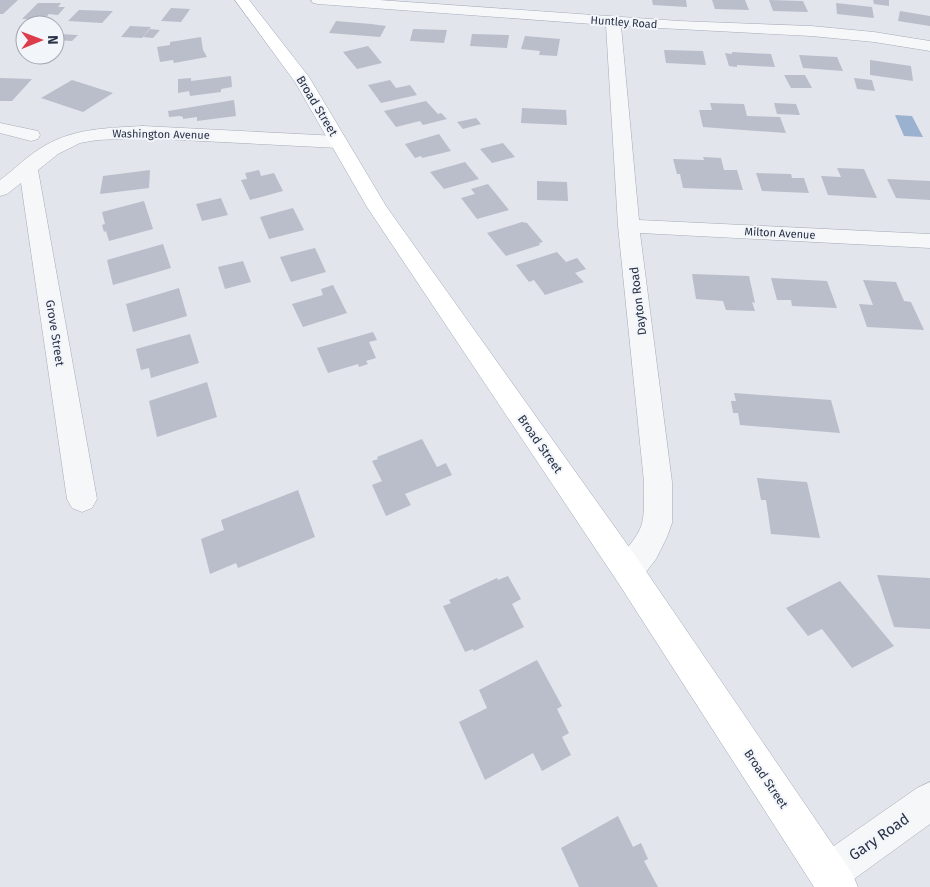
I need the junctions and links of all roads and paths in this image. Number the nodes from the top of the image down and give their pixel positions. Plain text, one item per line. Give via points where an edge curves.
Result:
1 (242, 0) edge
2 (318, 0) edge
3 (613, 21) junction
4 (930, 46) edge
5 (0, 128) edge
6 (31, 135) dead end
7 (338, 142) junction
8 (28, 168) junction
9 (0, 190) edge
10 (629, 226) junction
11 (930, 241) edge
12 (82, 499) dead end
13 (628, 571) junction
14 (930, 801) edge
15 (834, 880) edge

1 - 7 main road, Broad Street via 304,81
2 - 3 street, Huntley Road
3 - 4 street, Huntley Road via 811,31
3 - 10 street, Dayton Road
5 - 6 street
7 - 8 street, Washington Avenue via 120,132 74,140 51,150
7 - 13 main road, Broad Street via 377,208
8 - 9 street, Washington Avenue
8 - 12 street, Grove Street
10 - 11 street, Milton Avenue
10 - 13 street, Dayton Road via 658,482 655,530 648,546
13 - 15 main road, Broad Street
14 - 15 street, Gary Road

